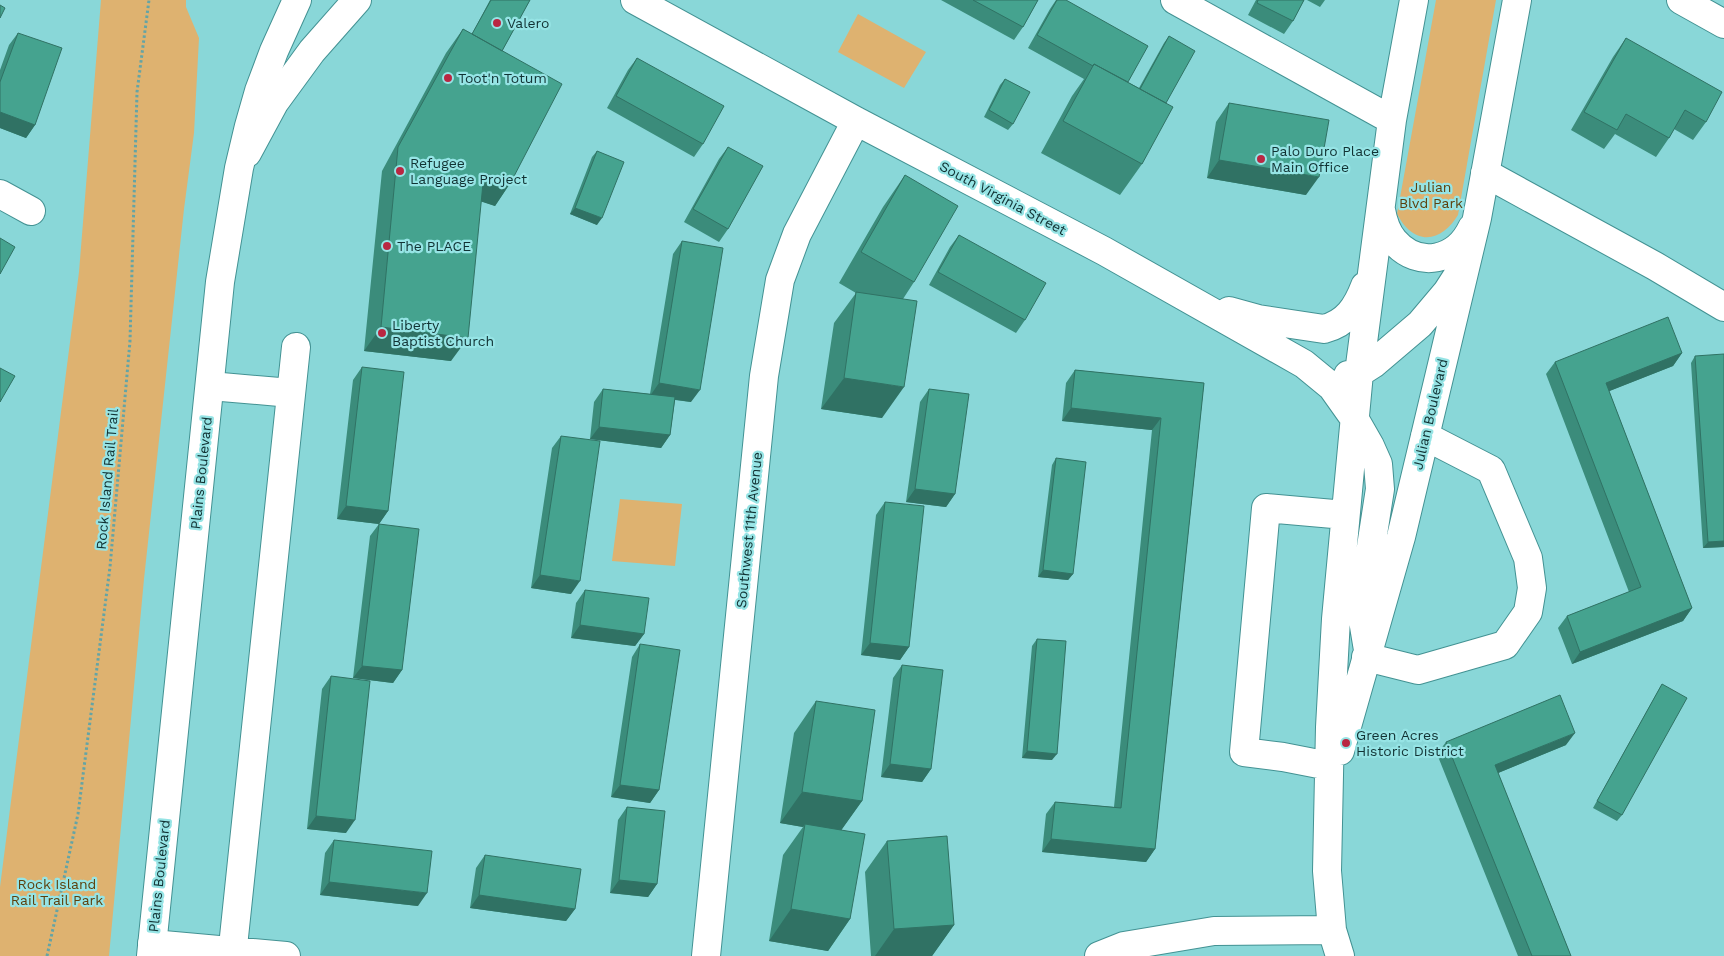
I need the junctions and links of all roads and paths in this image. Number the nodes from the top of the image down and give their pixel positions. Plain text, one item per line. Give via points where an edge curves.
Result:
1 (149, 0) edge
2 (297, 0) edge
3 (357, 0) edge
4 (635, 0) edge
5 (1175, 0) edge
6 (1414, 0) edge
7 (1517, 0) edge
8 (1681, 0) edge
9 (1724, 24) edge
10 (856, 120) junction
11 (1392, 120) junction
12 (239, 168) junction
13 (1485, 173) junction
14 (0, 194) edge
15 (1381, 208) junction
16 (31, 211) dead end
17 (1477, 218) junction
18 (1469, 252) junction
19 (1373, 266) junction
20 (1178, 292) junction
21 (1724, 307) edge
22 (296, 346) dead end
23 (1304, 364) junction
24 (1359, 372) junction
25 (210, 386) junction
26 (291, 393) junction
27 (1354, 418) junction
28 (1425, 436) junction
29 (1345, 515) junction
30 (1367, 654) junction
31 (1329, 766) junction
32 (1328, 824) junction
33 (1332, 930) junction
34 (152, 950) edge
35 (233, 953) edge
36 (47, 956) edge
37 (286, 956) edge
38 (706, 956) edge
39 (1099, 956) edge
40 (1340, 956) edge

1 - 36 path, Rock Island Rail Trail via 137,92 130,342 110,567 78,814
2 - 12 street, Plains Boulevard via 259,91
3 - 12 street via 312,51 274,103
4 - 10 street, South Virginia Street
5 - 11 street
6 - 11 street, Julian Boulevard
7 - 13 street, Julian Boulevard
8 - 9 street
10 - 20 street, South Virginia Street
10 - 38 street, Southwest 11th Avenue via 797,234 780,280 764,376
11 - 15 street, Julian Boulevard
12 - 25 street, Plains Boulevard via 220,282
13 - 17 street, Julian Boulevard
13 - 21 street
14 - 16 street
15 - 17 street via 1384,226 1394,242 1420,258 1434,259 1459,247
15 - 19 street, Julian Boulevard
17 - 18 street, Julian Boulevard
18 - 24 street via 1451,286 1420,324
18 - 28 street, Julian Boulevard
19 - 20 street via 1356,306 1343,321 1324,329 1258,319
19 - 24 street, Julian Boulevard
20 - 23 street, South Virginia Street
22 - 26 street
23 - 24 street via 1332,376
23 - 27 street, South Virginia Street via 1332,387
24 - 27 street, Julian Boulevard
25 - 26 street
25 - 34 street, Plains Boulevard
26 - 35 street
27 - 29 street, Julian Boulevard
27 - 30 street, South Virginia Street via 1378,464 1380,489 1364,592
28 - 30 street, Julian Boulevard via 1402,537
28 - 30 street via 1491,470 1528,558 1532,588 1528,612 1505,645 1418,670
29 - 31 street, Julian Boulevard via 1335,628
29 - 31 street via 1266,508 1244,752
30 - 32 street, Julian Boulevard via 1335,773
31 - 32 street, Julian Boulevard
32 - 33 street, Julian Boulevard via 1327,871
33 - 39 street via 1214,931 1124,946
33 - 40 street, Julian Boulevard
34 - 35 street
35 - 37 street

